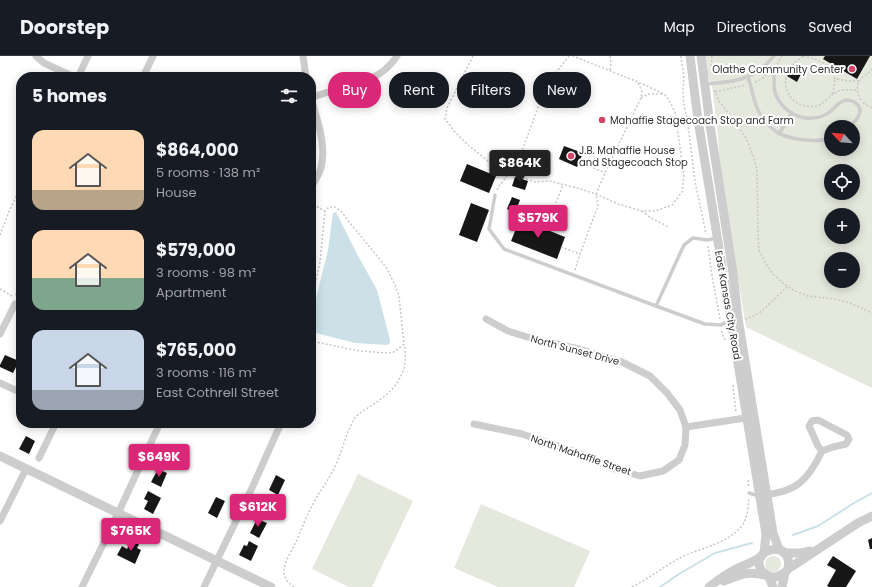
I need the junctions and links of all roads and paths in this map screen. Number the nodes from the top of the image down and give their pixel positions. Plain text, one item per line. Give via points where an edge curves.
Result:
1 (36, 56) edge
2 (88, 56) edge
3 (153, 56) edge
4 (302, 56) edge
5 (397, 56) edge
6 (473, 56) edge
7 (569, 56) edge
8 (573, 56) edge
9 (610, 56) edge
10 (681, 56) edge
11 (690, 56) edge
12 (701, 56) edge
13 (774, 56) edge
14 (803, 56) edge
15 (766, 65) junction
16 (872, 69) edge
17 (610, 70) junction
18 (63, 72) edge
19 (80, 72) edge
20 (145, 72) edge
21 (305, 72) edge
22 (748, 77) junction
23 (834, 79) junction
24 (859, 81) junction
25 (638, 82) junction
26 (704, 84) junction
27 (714, 90) dead end
28 (858, 90) junction
29 (664, 94) junction
30 (833, 94) junction
31 (316, 96) edge
32 (641, 98) junction
33 (872, 108) edge
34 (792, 113) junction
35 (316, 116) edge
36 (855, 120) edge
37 (779, 134) junction
38 (824, 140) edge
39 (579, 161) dead end
40 (510, 173) junction
41 (604, 173) junction
42 (316, 179) edge
43 (563, 184) junction
44 (596, 194) junction
45 (495, 195) joint
46 (16, 197) edge
47 (316, 205) edge
48 (325, 211) junction
49 (642, 211) junction
50 (669, 227) dead end
51 (545, 229) dead end
52 (0, 235) edge
53 (706, 235) dead end
54 (717, 238) junction
55 (708, 244) dead end
56 (561, 248) dead end
57 (580, 254) junction
58 (574, 275) junction
59 (316, 280) edge
60 (787, 287) junction
61 (0, 289) edge
62 (16, 293) edge
63 (14, 304) dead end
64 (656, 306) junction
65 (872, 314) edge
66 (486, 319) dead end
67 (734, 319) junction
68 (721, 322) dead end
69 (0, 334) edge
70 (316, 342) edge
71 (404, 344) junction
72 (0, 383) edge
73 (16, 391) edge
74 (750, 417) junction
75 (474, 424) dead end
76 (686, 427) junction
77 (54, 428) edge
78 (158, 428) edge
79 (279, 428) edge
80 (822, 451) junction
81 (0, 456) edge
82 (39, 458) dead end
83 (26, 469) junction
84 (748, 480) dead end
85 (749, 493) junction
86 (763, 496) junction
87 (118, 513) junction
88 (872, 516) edge
89 (0, 521) edge
90 (817, 549) junction
91 (782, 551) junction
92 (762, 555) junction
93 (217, 561) junction
94 (786, 571) junction
95 (767, 576) junction
96 (710, 586) edge
97 (82, 587) edge
98 (204, 587) edge
99 (271, 587) edge
100 (294, 587) edge
101 (632, 587) edge
102 (773, 587) edge
103 (782, 587) edge

1 - 18 street
2 - 19 street
3 - 20 street
4 - 21 street
5 - 31 street via 383,72 372,79
6 - 40 path via 447,108 445,119 468,145 488,161
7 - 40 path via 548,84 518,162
8 - 17 path
9 - 17 path
10 - 53 path via 684,105
11 - 54 street, East Kansas City Road
12 - 26 street, East Kansas City Road
13 - 15 lane
14 - 23 path via 814,58 829,67
14 - 30 path via 793,63 788,73 786,89 790,96 800,105 813,107 820,105
15 - 22 lane
15 - 34 lane via 773,73 777,97
16 - 24 path
17 - 25 path
22 - 26 lane
22 - 37 lane via 759,111 764,120
23 - 24 path
23 - 30 path
24 - 28 path
25 - 29 path
25 - 32 path via 642,92
26 - 67 street, East Kansas City Road via 733,273
27 - 60 path via 746,138 753,155 756,170 759,250 773,274
28 - 30 path via 840,90
28 - 33 path via 864,104
29 - 32 path via 648,94
29 - 49 path via 676,112 684,176 682,192 672,205 655,211
32 - 41 path
34 - 36 lane via 802,117 820,117 844,100 858,105 860,111
34 - 37 lane
35 - 42 street via 323,153 321,168
37 - 38 lane via 796,140
39 - 41 path
40 - 43 path via 535,182 550,181
40 - 45 path
41 - 44 path
43 - 44 path
43 - 51 path
44 - 49 path
44 - 57 path via 598,206
45 - 58 lane via 490,229 504,248
46 - 52 path
47 - 48 path
48 - 59 path
48 - 71 path via 331,207 338,209 386,267 399,296
49 - 50 path
54 - 64 lane via 693,238 684,245
54 - 67 street, East Kansas City Road
55 - 68 path
56 - 57 path
57 - 58 path
58 - 64 lane
60 - 65 path via 808,296 850,303
60 - 67 path via 754,316
61 - 62 path
63 - 69 street
64 - 67 lane via 705,324 721,325
66 - 76 street, North Sunset Drive via 508,331 622,362 650,376 680,410
67 - 74 street, East Kansas City Road
70 - 71 path via 360,351 387,353 394,352
71 - 100 path via 406,359 399,380 383,398 355,418 336,464 311,507 288,556 285,578
72 - 73 street
74 - 76 street
74 - 86 street, East Kansas City Road
75 - 76 street, North Mahaffie Street via 522,434 640,476 663,471 679,460 685,445
77 - 82 street
78 - 87 street
79 - 93 street
80 - 80 street via 846,444 849,439 847,435 818,420 812,421 809,426
80 - 86 street via 812,471 801,482 785,492
81 - 83 street
83 - 87 street
83 - 89 street
84 - 85 path
85 - 86 lane
85 - 101 path via 745,520 734,532 710,547 677,560
86 - 91 street, East Kansas City Road via 773,533
86 - 92 street, East Kansas City Road via 766,534
87 - 93 street
87 - 97 street
88 - 90 street via 858,522
90 - 91 street via 801,553
90 - 94 street
91 - 92 street via 773,548
91 - 94 street via 789,563
92 - 95 street via 761,569
92 - 96 street
93 - 98 street
93 - 99 street
94 - 95 street via 774,578
94 - 103 street
95 - 96 street via 754,572 747,573
95 - 102 street

